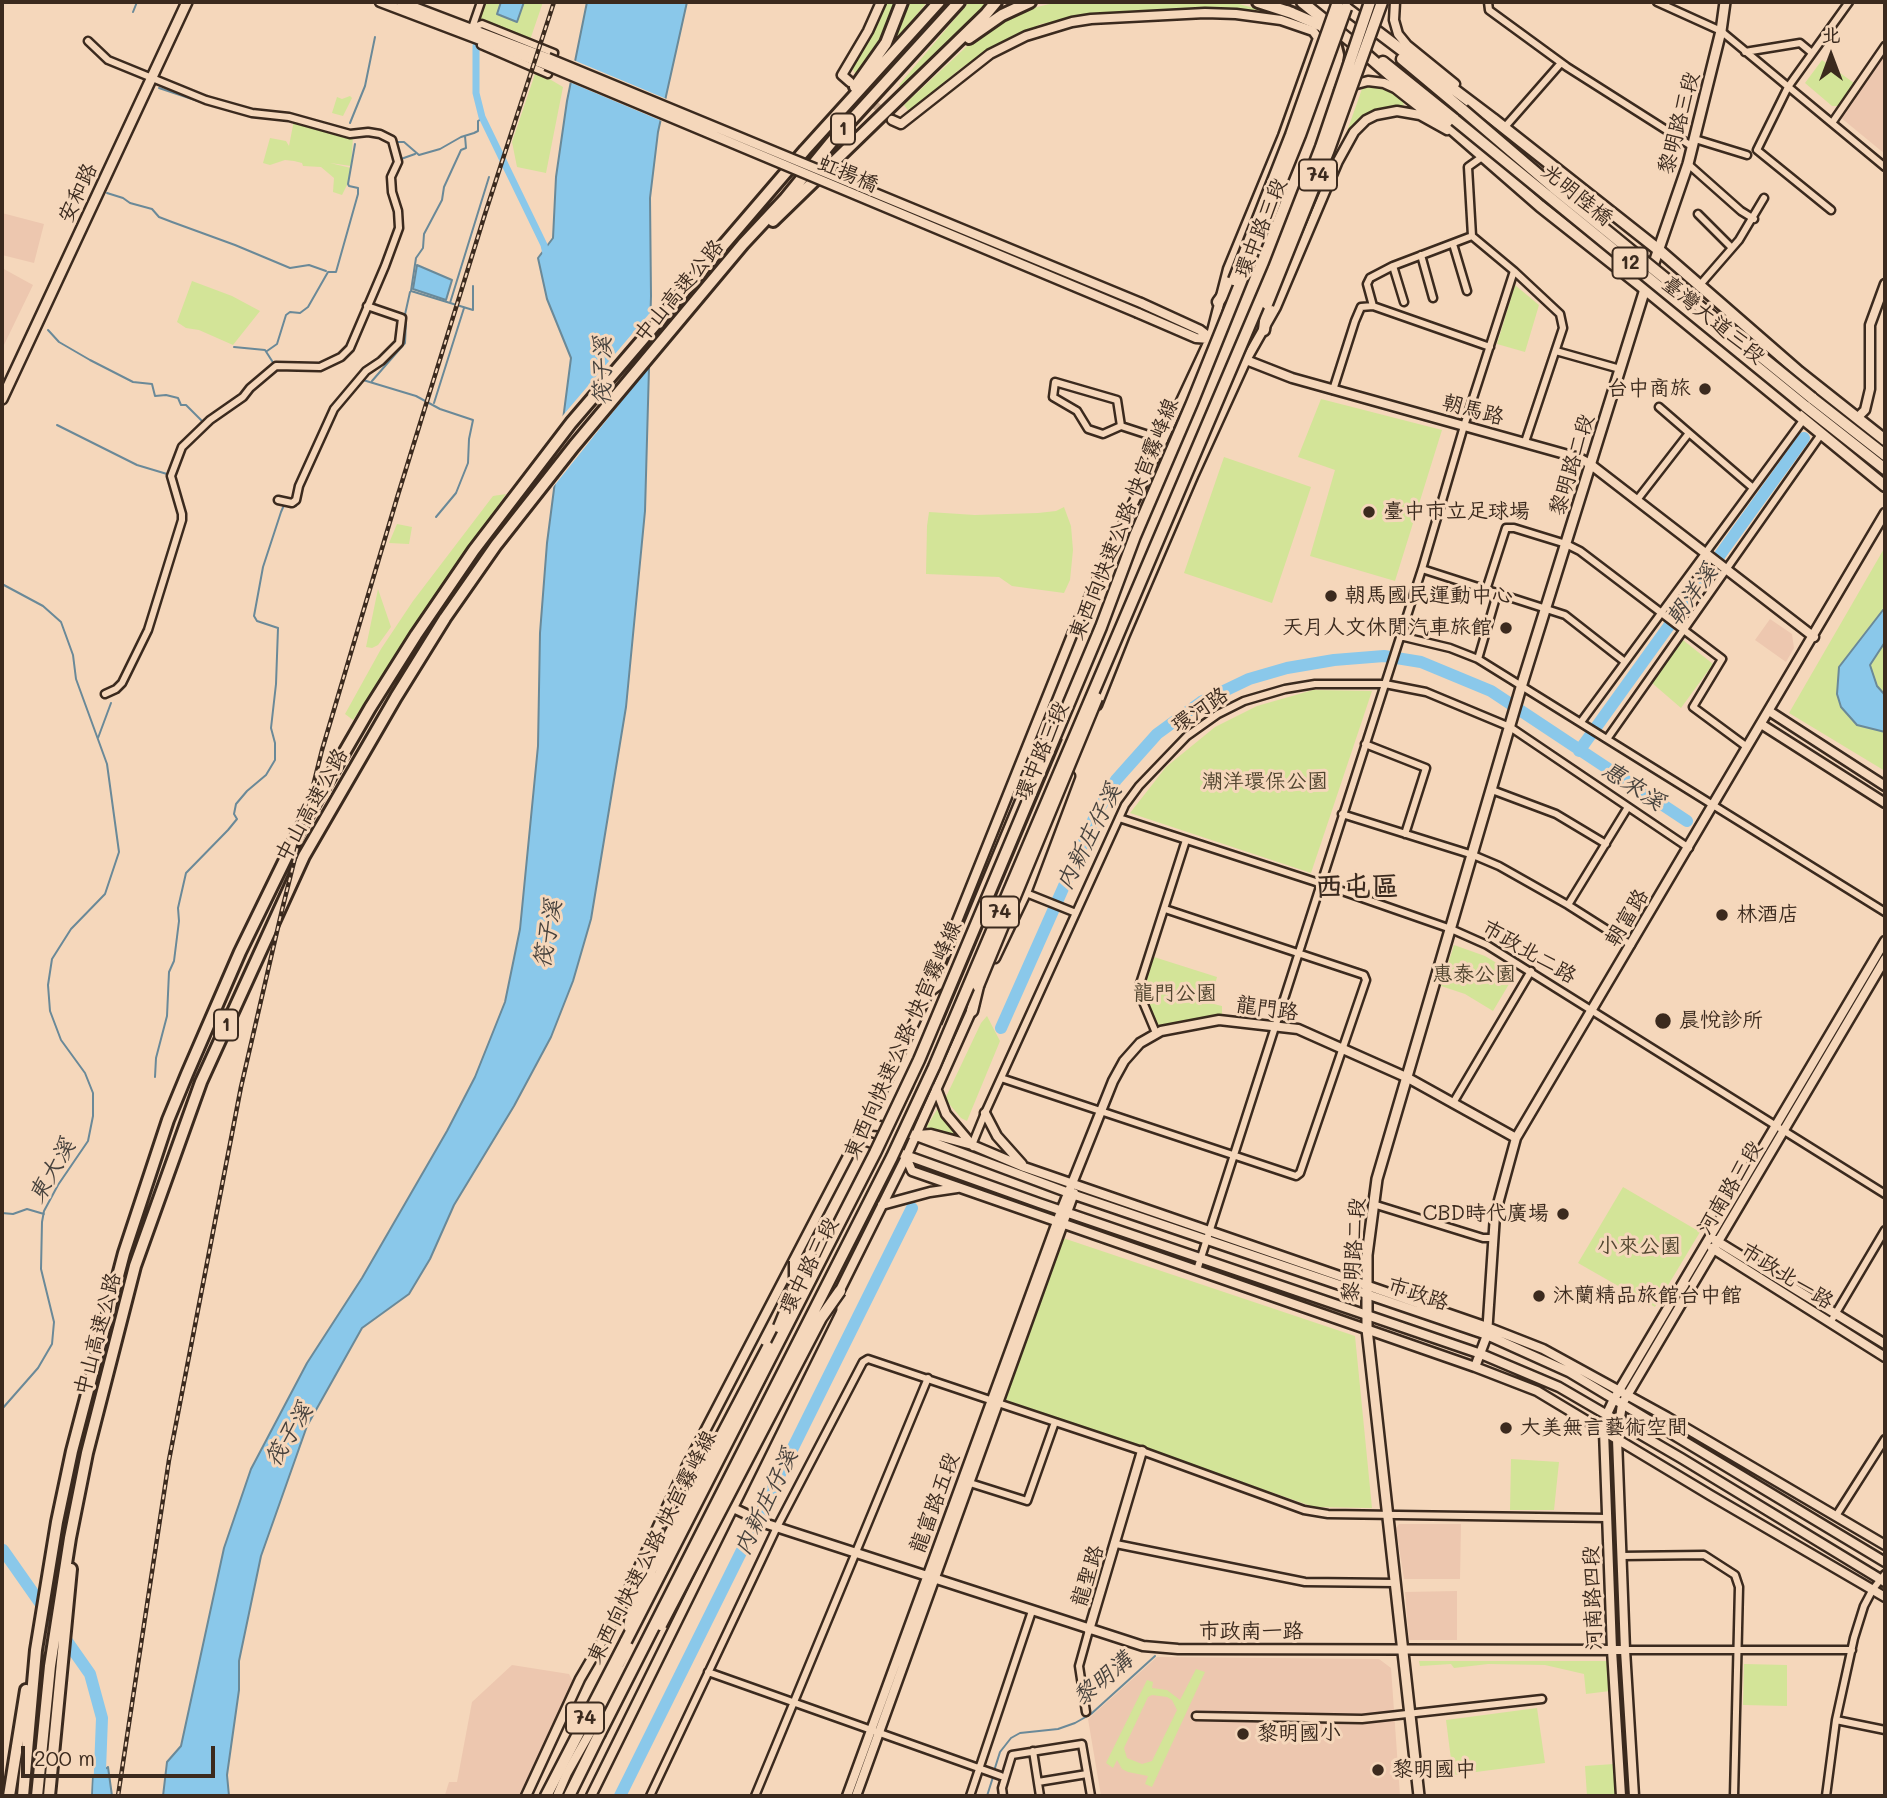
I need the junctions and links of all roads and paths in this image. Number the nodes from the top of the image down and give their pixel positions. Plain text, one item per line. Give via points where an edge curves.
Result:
1 (187, 2) edge
2 (380, 2) edge
3 (401, 2) edge
4 (481, 2) edge
5 (881, 2) edge
6 (902, 2) edge
7 (939, 2) edge
8 (960, 2) edge
9 (996, 2) edge
10 (1030, 2) edge
11 (1258, 2) edge
12 (1301, 2) edge
13 (1310, 2) edge
14 (1331, 2) edge
15 (1370, 2) edge
16 (1382, 2) edge
17 (1395, 2) edge
18 (1488, 2) edge
19 (1657, 2) edge
20 (1725, 2) edge
21 (1849, 2) edge
22 (1342, 3) edge
23 (1287, 11) junction
24 (471, 28) junction
25 (1335, 30) junction
26 (1721, 31) junction
27 (1325, 38) junction
28 (88, 41) dead end
29 (482, 41) junction
30 (1390, 46) junction
31 (1885, 46) edge
32 (1355, 47) junction
33 (1745, 52) junction
34 (1812, 53) junction
35 (944, 55) junction
36 (547, 62) junction
37 (1561, 63) junction
38 (1358, 68) junction
39 (151, 79) junction
40 (850, 82) dead end
41 (1788, 87) junction
42 (1493, 119) junction
43 (892, 120) dead end
44 (1832, 123) junction
45 (1504, 128) junction
46 (1283, 136) junction
47 (1694, 143) junction
48 (1308, 147) junction
49 (805, 150) junction
50 (1747, 155) dead end
51 (1482, 157) junction
52 (1338, 160) junction
53 (1688, 164) junction
54 (1885, 167) edge
55 (1765, 198) dead end
56 (1831, 209) dead end
57 (1698, 214) dead end
58 (1754, 219) junction
59 (1472, 236) junction
60 (1453, 244) junction
61 (1731, 247) junction
62 (1660, 251) junction
63 (1420, 255) junction
64 (730, 260) junction
65 (1393, 266) junction
66 (1514, 271) junction
67 (1885, 284) edge
68 (1699, 286) junction
69 (1645, 289) junction
70 (1467, 291) dead end
71 (1433, 298) dead end
72 (1218, 302) junction
73 (1404, 302) dead end
74 (1141, 303) joint
75 (367, 306) junction
76 (1373, 306) junction
77 (1138, 313) joint
78 (1264, 330) junction
79 (1210, 339) junction
80 (1490, 347) junction
81 (1227, 350) junction
82 (1556, 351) junction
83 (1246, 360) junction
84 (1620, 369) junction
85 (1799, 372) junction
86 (1333, 390) junction
87 (2, 399) edge
88 (1809, 402) junction
89 (1659, 407) dead end
90 (1858, 417) junction
91 (1804, 419) junction
92 (1121, 426) junction
93 (1464, 426) junction
94 (1689, 433) junction
95 (1822, 433) junction
96 (1164, 440) junction
97 (1885, 440) edge
98 (1525, 442) junction
99 (1885, 455) edge
100 (1590, 464) junction
101 (1885, 469) edge
102 (1885, 486) edge
103 (1753, 488) junction
104 (278, 500) dead end
105 (1637, 500) junction
106 (1885, 513) edge
107 (1566, 544) junction
108 (1705, 553) junction
109 (1422, 569) junction
110 (1726, 570) junction
111 (1486, 590) junction
112 (1497, 594) junction
113 (1545, 609) junction
114 (1662, 612) junction
115 (1101, 628) junction
116 (1684, 630) junction
117 (1400, 636) junction
118 (1814, 637) junction
119 (1115, 638) junction
120 (1478, 659) junction
121 (1625, 662) junction
122 (1385, 684) junction
123 (1521, 688) junction
124 (105, 694) dead end
125 (1769, 711) junction
126 (1583, 724) junction
127 (1761, 724) junction
128 (1511, 725) junction
129 (1605, 737) junction
130 (1365, 744) junction
131 (1747, 747) junction
132 (1047, 784) junction
133 (1885, 786) edge
134 (1492, 790) junction
135 (1064, 791) junction
136 (1885, 803) edge
137 (1713, 804) junction
138 (1628, 807) junction
139 (1342, 814) junction
140 (1119, 818) junction
141 (1405, 834) junction
142 (1186, 840) junction
143 (1606, 844) junction
144 (1689, 848) junction
145 (1472, 855) junction
146 (1319, 883) junction
147 (1026, 892) junction
148 (1569, 905) junction
149 (1165, 909) junction
150 (1885, 912) edge
151 (1076, 913) junction
152 (1451, 929) junction
153 (1885, 941) edge
154 (1631, 945) junction
155 (1298, 953) junction
156 (1885, 959) edge
157 (1531, 971) junction
158 (929, 991) junction
159 (1592, 1010) junction
160 (972, 1011) junction
161 (1275, 1025) junction
162 (1156, 1033) junction
163 (1343, 1049) junction
164 (1408, 1077) junction
165 (1001, 1078) junction
166 (936, 1088) junction
167 (1453, 1103) junction
168 (1102, 1110) junction
169 (985, 1113) junction
170 (865, 1125) junction
171 (1780, 1127) junction
172 (895, 1128) junction
173 (915, 1135) junction
174 (858, 1138) junction
175 (1516, 1138) junction
176 (972, 1145) junction
177 (885, 1149) junction
178 (1235, 1156) junction
179 (906, 1157) junction
180 (988, 1161) junction
181 (1024, 1167) junction
182 (1073, 1186) junction
183 (960, 1188) junction
184 (1885, 1194) edge
185 (1373, 1204) junction
186 (882, 1205) junction
187 (1064, 1212) junction
188 (1061, 1223) junction
189 (1885, 1230) edge
190 (1208, 1236) junction
191 (1493, 1238) junction
192 (1709, 1239) junction
193 (1719, 1241) junction
194 (1713, 1251) junction
195 (1200, 1259) junction
196 (795, 1261) junction
197 (1197, 1270) junction
198 (840, 1291) junction
199 (1366, 1291) junction
200 (1836, 1314) junction
201 (1367, 1317) junction
202 (1830, 1323) junction
203 (1367, 1329) junction
204 (1487, 1331) junction
205 (1885, 1344) edge
206 (1481, 1354) junction
207 (1885, 1357) edge
208 (1475, 1367) junction
209 (928, 1378) junction
210 (1619, 1390) junction
211 (1628, 1395) junction
212 (1614, 1399) junction
213 (994, 1402) junction
214 (1622, 1405) junction
215 (1607, 1414) junction
216 (1618, 1421) junction
217 (1055, 1422) junction
218 (1604, 1430) junction
219 (1617, 1439) junction
220 (1885, 1439) edge
221 (1142, 1451) junction
222 (680, 1479) junction
223 (970, 1483) junction
224 (709, 1497) junction
225 (738, 1510) junction
226 (1836, 1516) junction
227 (1388, 1517) junction
228 (1607, 1518) junction
229 (777, 1527) junction
230 (71, 1538) junction
231 (1116, 1544) junction
232 (1885, 1545) edge
233 (855, 1553) junction
234 (1621, 1556) junction
235 (1885, 1562) edge
236 (931, 1577) junction
237 (1884, 1578) edge
238 (1395, 1583) junction
239 (1873, 1589) junction
240 (1885, 1597) edge
241 (1032, 1611) junction
242 (1090, 1630) junction
243 (626, 1641) junction
244 (1403, 1649) junction
245 (36, 1650) junction
246 (1612, 1650) junction
247 (1625, 1650) junction
248 (1852, 1650) junction
249 (1738, 1651) junction
250 (55, 1668) junction
251 (708, 1672) junction
252 (1542, 1699) dead end
253 (794, 1702) junction
254 (1086, 1712) dead end
255 (1409, 1712) junction
256 (1196, 1716) dead end
257 (1836, 1720) junction
258 (1885, 1730) edge
259 (874, 1732) junction
260 (598, 1735) junction
261 (1033, 1751) junction
262 (980, 1769) junction
263 (1087, 1774) junction
264 (1000, 1775) dead end
265 (1038, 1782) junction
266 (9, 1796) edge
267 (23, 1796) edge
268 (37, 1796) edge
269 (50, 1796) edge
270 (526, 1796) edge
271 (546, 1796) edge
272 (555, 1796) edge
273 (569, 1796) edge
274 (591, 1796) edge
275 (650, 1796) edge
276 (755, 1796) edge
277 (847, 1796) edge
278 (856, 1796) edge
279 (970, 1796) edge
280 (1003, 1796) edge
281 (1040, 1796) edge
282 (1091, 1796) edge
283 (1419, 1796) edge
284 (1621, 1796) edge
285 (1634, 1796) edge
286 (1734, 1796) edge
287 (1826, 1796) edge

1 - 39 main road, 安和路
2 - 29 street
3 - 24 street
4 - 24 street
5 - 40 street via 842,75
6 - 49 highway via 875,61
7 - 49 highway, 中山高速公路 / 1
8 - 64 highway, 中山高速公路 / 1
9 - 35 highway
10 - 35 highway via 1002,15
11 - 23 highway
12 - 25 main road, 12
13 - 88 main road, 光明陸橋 / 12, bridge
14 - 30 main road, 12
15 - 32 main road, 東西向快速公路 快官霧峰線 / 74, bridge
15 - 42 street via 1380,31
16 - 38 main road, 74, bridge
17 - 42 street via 1394,20 1407,45
18 - 37 street via 1489,10
19 - 26 street
20 - 26 main road, 黎明路三段
21 - 34 street
22 - 25 main road, 東西向快速公路 快官霧峰線 / 74, bridge
22 - 27 main road, 74, bridge
22 - 30 main road, 12
23 - 25 highway
23 - 48 highway via 1322,26 1338,55
24 - 29 street via 482,24 554,54 548,74 481,46
24 - 36 street
25 - 27 main road, bridge
25 - 51 main road, 臺灣大道三段 / 12
25 - 115 main road, 東西向快速公路 快官霧峰線 / 74, bridge via 1295,148
26 - 33 street
26 - 47 main road, 黎明路三段
27 - 72 main road, 74, bridge via 1234,280
28 - 39 street via 108,60
29 - 36 street
30 - 42 main road, 臺灣大道三段 / 12
30 - 88 main road, 光明陸橋 / 12, bridge
31 - 44 street
32 - 38 main road, 74, bridge
32 - 119 main road, 東西向快速公路 快官霧峰線 / 74, bridge via 1274,268
33 - 34 street via 1800,43
33 - 41 street
34 - 41 street
35 - 64 highway
36 - 74 street, 虹揚橋, bridge
36 - 77 street, 虹揚橋, bridge
37 - 45 street
37 - 47 street
38 - 78 main road, 74, bridge via 1267,304
39 - 75 street via 252,113 390,138 398,162 391,177 398,228
39 - 87 main road, 安和路
41 - 44 street
41 - 56 street via 1757,150
42 - 45 main road, 臺灣大道三段 / 12
43 - 46 street, 環中路三段 via 901,124 990,54 1026,36 1091,19 1205,13 1281,20 1312,31 1318,38
44 - 54 street
45 - 62 main road, 臺灣大道三段 / 12
46 - 48 street
46 - 72 street, 環中路三段
47 - 50 street
47 - 53 main road, 黎明路三段
48 - 51 street, 環中路三段 via 1338,90 1368,81 1395,88
48 - 52 street
48 - 81 street, 環中路三段
49 - 245 highway, 中山高速公路 / 1 via 571,423 474,550 370,708 300,829 187,1074 124,1253 72,1451
51 - 52 street, 環中路三段 via 1434,121 1397,111 1366,120
51 - 59 street via 1468,167
51 - 69 main road, 臺灣大道三段 / 12
52 - 78 street, 環中路三段
53 - 58 street
53 - 62 main road, 黎明路三段
55 - 58 street
57 - 61 street
58 - 61 street
59 - 60 street
59 - 66 street
60 - 63 street
60 - 70 street
61 - 68 street
62 - 68 main road, 臺灣大道三段 / 12
62 - 69 main road, 黎明路二段
63 - 65 street
63 - 71 street
64 - 230 highway, 中山高速公路 / 1 via 496,545 396,697 304,856 201,1082 135,1266 87,1452
65 - 73 street
65 - 76 street via 1367,284
66 - 80 street
66 - 82 street via 1560,314 1563,328
67 - 90 street via 1870,326 1870,389 1865,410
68 - 85 main road, 臺灣大道三段 / 12
69 - 84 main road, 黎明路二段
69 - 91 main road, 臺灣大道三段 / 12
72 - 79 street, 環中路三段
74 - 79 street, 朝馬路
75 - 104 street via 402,318 399,342 366,371 334,410 296,500
75 - 124 street via 354,343 341,357 320,368 276,366 182,447 171,476 182,520 148,630 122,683
76 - 80 street
76 - 86 street via 1361,307
77 - 79 street, 朝馬路 via 1196,338
78 - 83 street, 環中路三段
79 - 81 street, 朝馬路
79 - 96 street, 環中路三段
80 - 93 street
81 - 83 street, 朝馬路
81 - 132 street, 環中路三段
81 - 172 street, 環中路三段
82 - 84 street
82 - 98 street
83 - 86 street, 朝馬路
83 - 135 street, 環中路三段 via 1124,637
84 - 100 main road, 黎明路二段
85 - 88 main road, 臺灣大道三段 / 12
85 - 90 main road, 臺灣大道三段 / 12
86 - 93 street, 朝馬路
88 - 99 main road, 臺灣大道三段 / 12
88 - 101 main road, 臺灣大道三段 / 12
89 - 94 street
90 - 97 main road, 臺灣大道三段 / 12
91 - 95 main road, 臺灣大道三段 / 12
91 - 103 street
92 - 92 street via 1103,433 1088,429 1077,411 1053,397 1055,382 1117,400
92 - 96 street
93 - 98 street, 朝馬路
93 - 109 street
94 - 103 street
94 - 105 street
95 - 102 main road, 臺灣大道三段 / 12
95 - 110 street
96 - 158 street, 環中路三段 via 1074,630
98 - 100 street, 朝馬路
100 - 105 street, 朝馬路
100 - 107 main road, 黎明路二段
103 - 108 street
105 - 108 street, 朝馬路
106 - 118 street, 朝富路
107 - 111 street via 1506,528
107 - 113 main road, 黎明路二段
107 - 114 street
108 - 110 street, 朝馬路
108 - 114 street
109 - 111 street
109 - 117 street
110 - 116 street
110 - 118 street
111 - 112 street
112 - 113 street
112 - 120 street
113 - 121 street via 1565,615
113 - 123 main road, 黎明路二段
114 - 116 street
114 - 121 street
115 - 158 main road, bridge via 1044,746 948,977
115 - 243 main road, 東西向快速公路 快官霧峰線 / 74, bridge via 919,1060
116 - 129 street
116 - 131 street via 1723,659 1693,708
117 - 120 street
117 - 122 street
118 - 125 street, 朝富路
119 - 160 main road, bridge via 1095,704 978,986
119 - 260 main road, 東西向快速公路 快官霧峰線 / 74, bridge via 962,1004 902,1135
120 - 123 street
121 - 126 street
122 - 128 street, 環河路 via 1426,692
122 - 130 street
122 - 140 street, 環河路 via 1285,689 1218,714 1173,749 1139,786
123 - 126 street
123 - 128 main road, 黎明路二段
125 - 127 street, 朝富路
125 - 133 street
126 - 129 street
127 - 131 street, 朝富路
127 - 136 street
128 - 134 main road, 黎明路二段
128 - 138 street, 環河路
129 - 137 street
130 - 139 street
130 - 141 street via 1426,768
131 - 137 street, 朝富路
132 - 135 street
132 - 172 street, 環中路三段 via 930,1065
134 - 143 street via 1556,814
134 - 145 main road, 黎明路二段
135 - 147 street, 環中路三段
137 - 144 street, 朝富路
137 - 150 street
138 - 143 street
138 - 144 street, 環河路
139 - 141 street
139 - 146 street
140 - 142 street, 市政北二路
140 - 151 street, 環河路
141 - 145 street
142 - 146 street, 市政北二路
142 - 149 street
143 - 148 street
144 - 154 street, 朝富路
145 - 148 street
145 - 152 main road, 黎明路二段
146 - 152 street, 市政北二路
146 - 155 street
147 - 151 street
147 - 160 street, 環中路三段
148 - 154 street
149 - 155 street
149 - 162 street via 1138,990
151 - 165 street, 環河路
152 - 157 street, 市政北二路 via 1499,950
152 - 164 main road, 黎明路二段
153 - 171 street, 河南路三段
154 - 159 street, 朝富路
155 - 161 street
155 - 163 street via 1364,975
156 - 171 street, 河南路三段
157 - 159 street, 市政北二路
157 - 167 street
158 - 170 street, 環中路三段
159 - 171 street, 市政北二路
159 - 175 street, 朝富路
160 - 166 street, 環中路三段
161 - 162 street, 龍門路 via 1219,1020
161 - 163 street, 龍門路 via 1298,1029
161 - 178 street
162 - 168 street, 龍門路 via 1124,1060
163 - 164 street, 龍門路
163 - 178 street via 1300,1173 1296,1176
164 - 167 street, 龍門路
164 - 185 main road, 黎明路二段 via 1382,1158
165 - 168 street
165 - 169 street, 環河路
166 - 173 street, 環中路三段
166 - 176 street via 946,1114
167 - 175 street, 龍門路
168 - 178 street
168 - 182 street, 龍門路
169 - 176 street, 環河路
169 - 181 street via 997,1136
170 - 172 street, 市政路
170 - 174 street, 環中路三段
171 - 184 street, 市政北二路
171 - 192 street, 河南路三段
171 - 193 street, 河南路三段
172 - 173 street, 市政路
172 - 177 street, 環中路三段
173 - 176 street, 市政路 via 931,1134
173 - 179 street, 環中路三段
173 - 180 street, 市政路
174 - 177 street, 市政路
174 - 196 street, 環中路三段
175 - 191 street, 朝富路
176 - 180 street
176 - 181 street, 市政路
177 - 179 street, 市政路
177 - 224 street, 環中路三段
178 - 190 street
179 - 183 street, 市政路 via 912,1171
179 - 186 street, 環中路三段
179 - 187 street, 市政路
180 - 182 street, 市政路
181 - 182 street, 市政路
182 - 187 street, 龍門路
182 - 190 street, 市政路
183 - 186 street
183 - 188 street, 市政路
185 - 191 street
185 - 199 main road, 黎明路二段
186 - 198 street, 環中路三段
187 - 188 street, 龍門路
187 - 195 street, 市政路
188 - 197 street, 市政路
188 - 213 street, 龍富路五段
189 - 200 street
190 - 195 street
190 - 199 street, 市政路
191 - 204 street, 朝富路
192 - 193 street, 市政北一路
192 - 194 street, 市政北一路
192 - 210 street, 河南路三段
193 - 194 street, 河南路三段
193 - 200 street, 市政北一路
194 - 202 street, 市政北一路
194 - 211 street, 河南路三段
195 - 197 street
195 - 201 street, 市政路
196 - 222 street, 環中路三段
196 - 243 main road, bridge via 795,1288 781,1322 632,1611
197 - 203 street, 市政路
198 - 225 street, 環中路三段
198 - 260 main road, bridge via 821,1318 658,1632
199 - 201 main road, 黎明路二段
199 - 204 street, 市政路
200 - 202 street
200 - 205 street, 市政北一路
201 - 203 main road, 黎明路二段
201 - 206 street, 市政路
202 - 207 street, 市政北一路
203 - 208 street, 市政路
203 - 227 main road, 黎明路二段
204 - 206 street, 朝富路
204 - 210 street, 市政路 via 1542,1349
204 - 212 street, 市政路
206 - 208 street, 朝富路
206 - 215 street, 市政路 via 1559,1387
208 - 218 street, 市政路 via 1536,1391
209 - 213 street
209 - 229 street via 868,1359 863,1362
209 - 233 street
210 - 211 street, 市政路
210 - 212 street, 河南路三段
211 - 214 street, 河南路三段
211 - 226 street, 市政路
212 - 214 street, 市政路
212 - 215 street, 河南路四段
213 - 217 street
213 - 223 street, 龍富路五段
213 - 236 street, 龍富路五段
214 - 216 street, 河南路三段
214 - 235 street, 市政路
215 - 216 street, 市政路
215 - 218 street, 河南路四段
216 - 219 street, 河南路三段
216 - 237 street, 市政路
217 - 221 street
217 - 223 street via 1027,1501
218 - 219 street, 市政路
218 - 228 street, 河南路四段
219 - 234 street, 河南路四段
219 - 239 street, 市政路
220 - 226 street
221 - 227 street via 1304,1510
221 - 231 street, 龍聖路
222 - 224 street, 市政南一路
222 - 270 street, 環中路三段
223 - 236 street, 龍富路五段
224 - 225 street, 市政南一路
224 - 272 street, 環中路三段 via 626,1669
225 - 229 street, 市政南一路
225 - 274 street, 環中路三段
226 - 232 street, 市政路
227 - 228 street
227 - 238 main road, 黎明路二段
228 - 246 street, 河南路四段
229 - 233 street, 市政南一路
229 - 251 street
230 - 250 highway, 中山高速公路 / 1 via 60,1597
230 - 250 highway via 68,1608
231 - 238 street via 1305,1582
231 - 242 street, 龍聖路
233 - 236 street, 市政南一路
233 - 253 street
234 - 247 street, 河南路四段
234 - 249 street via 1704,1555 1735,1575 1739,1587
236 - 241 street, 市政南一路
236 - 259 street, 龍富路五段
237 - 239 street
238 - 244 main road, 黎明路二段
239 - 240 street, 市政路
239 - 248 street
241 - 242 street, 市政南一路
241 - 262 street
242 - 244 street, 市政南一路 via 1143,1646 1178,1649
242 - 254 street, 龍聖路 via 1079,1666
243 - 271 main road, 東西向快速公路 快官霧峰線 / 74
244 - 246 street, 市政南一路
244 - 255 main road, 黎明路二段
245 - 266 highway
245 - 267 highway, 中山高速公路 / 1
246 - 247 street, 市政南一路
246 - 284 street, 河南路四段
247 - 249 street, 市政南一路
247 - 285 street, 河南路四段
248 - 249 street, 市政南一路
248 - 257 street
249 - 286 street
250 - 268 highway, 中山高速公路 / 1
250 - 269 highway
251 - 253 street
251 - 275 street
252 - 255 street
253 - 259 street
253 - 276 street
255 - 256 street via 1362,1719
255 - 283 main road, 黎明路二段
257 - 258 street
257 - 287 street
259 - 262 street
259 - 277 street, 龍富路五段
259 - 278 street, 龍富路五段
260 - 273 main road, 東西向快速公路 快官霧峰線 / 74
261 - 263 street via 1082,1744
261 - 265 street
261 - 280 street via 1012,1755
262 - 264 street
262 - 279 street
263 - 265 street
263 - 282 street
265 - 281 street

